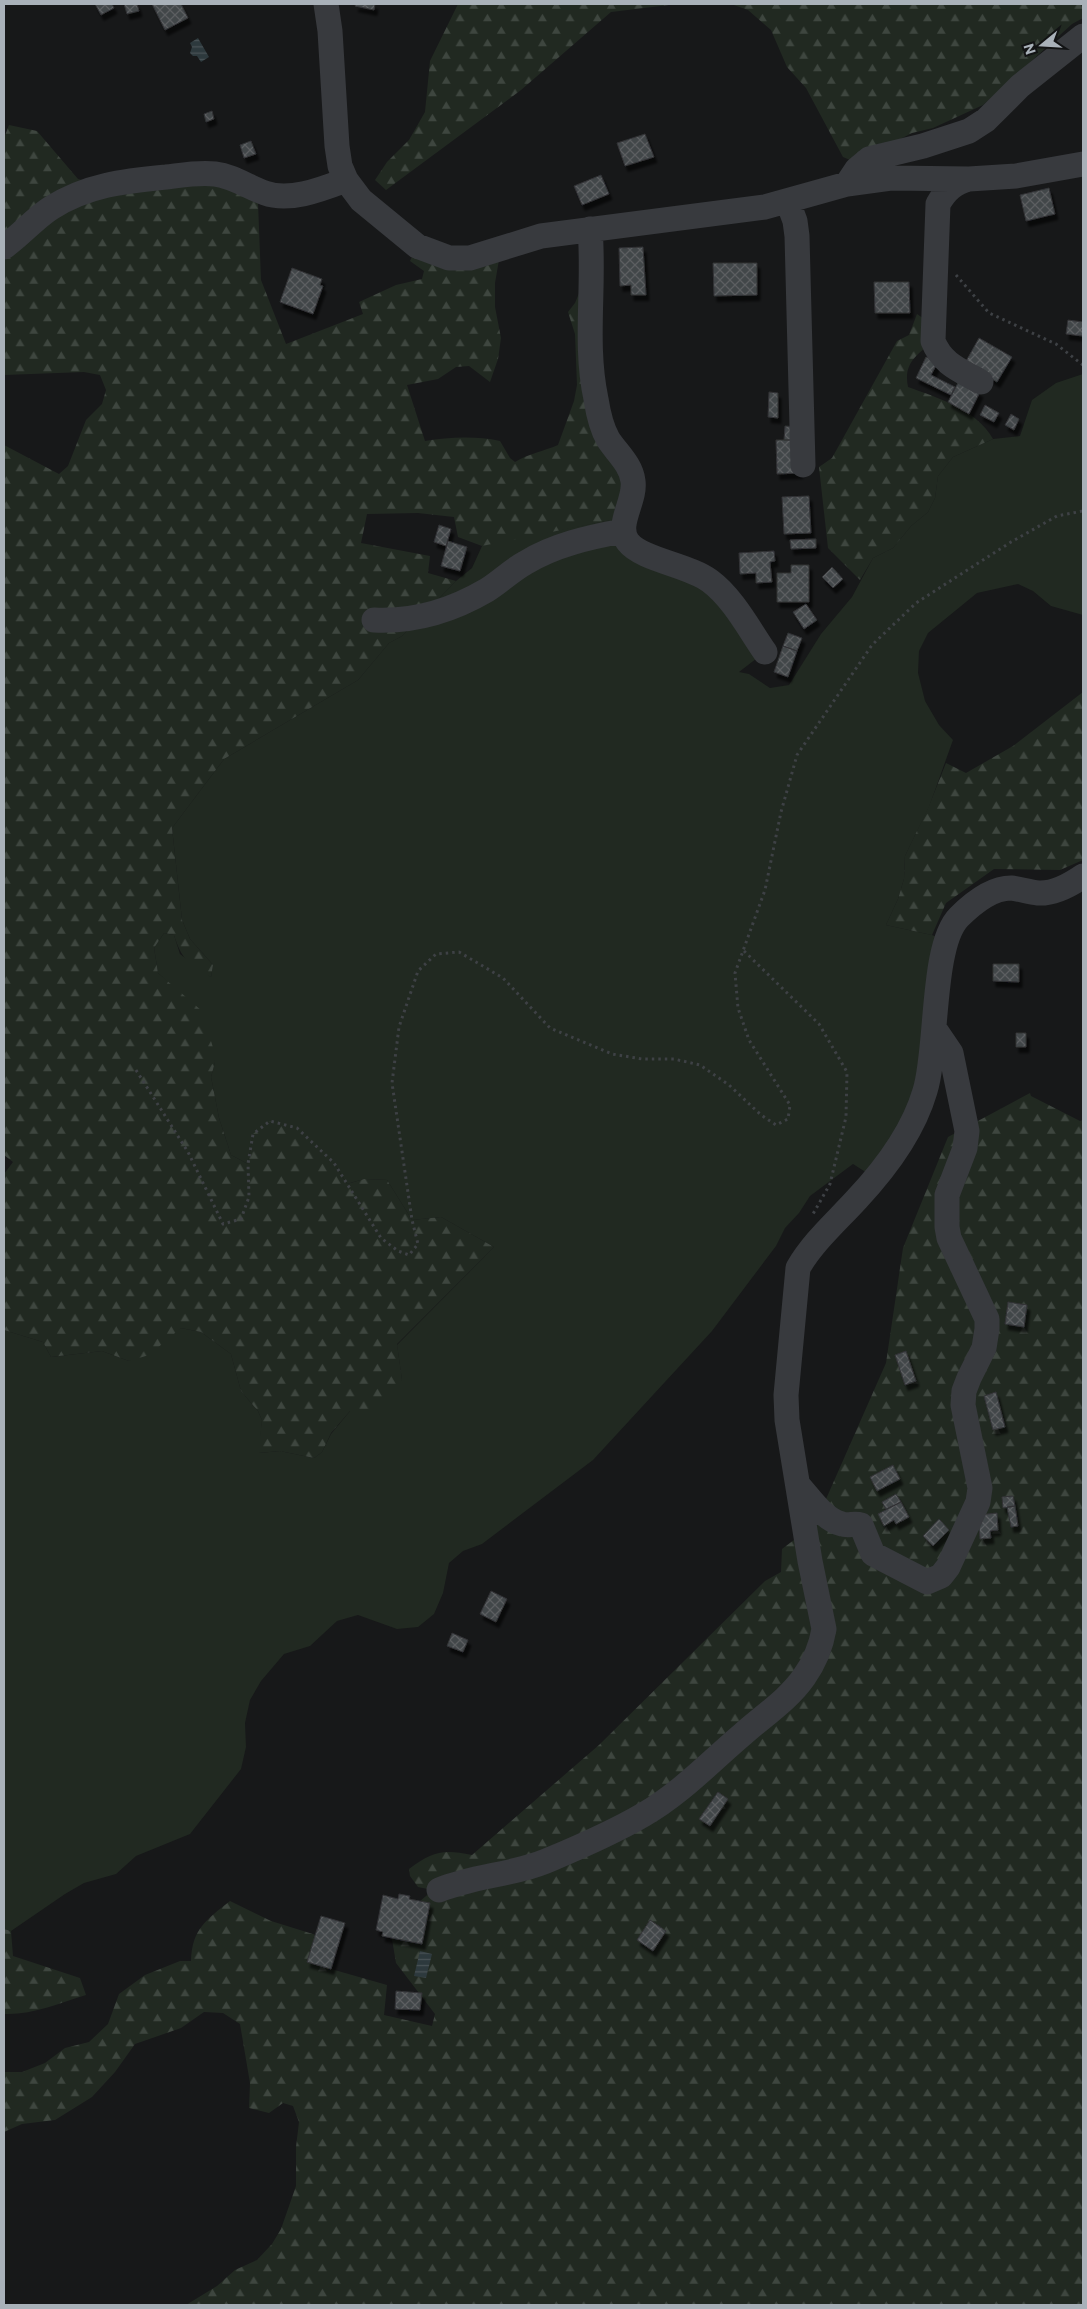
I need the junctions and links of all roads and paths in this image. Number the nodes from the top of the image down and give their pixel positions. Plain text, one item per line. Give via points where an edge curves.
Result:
1 (326, 4) edge
2 (1083, 36) edge
3 (1083, 164) edge
4 (969, 179) junction
5 (346, 180) junction
6 (847, 184) junction
7 (788, 202) junction
8 (590, 229) junction
9 (4, 247) edge
10 (938, 254) junction
11 (1083, 365) edge
12 (980, 382) dead end
13 (803, 465) dead end
14 (1083, 512) edge
15 (623, 531) junction
16 (374, 620) dead end
17 (765, 652) dead end
18 (1083, 876) edge
19 (744, 951) junction
20 (934, 1028) junction
21 (136, 1070) dead end
22 (812, 1215) dead end
23 (798, 1485) junction
24 (438, 1890) dead end

1 - 5 street via 337,146
2 - 6 street via 969,131 869,159
3 - 4 street via 1016,176
4 - 6 street via 891,178
4 - 10 street via 958,182 945,192 938,204
5 - 8 street via 362,200 416,246 450,258 470,258 542,236
5 - 9 street via 284,196 267,194 234,178 216,174 112,182 51,208
6 - 7 street
7 - 8 street via 735,212
7 - 13 street via 797,236
8 - 15 street via 593,259 590,360 595,398 607,438 633,479 633,498
10 - 11 path via 989,313 1056,344
10 - 12 street via 933,341 938,354
14 - 19 path via 1057,516 1011,542 916,603 872,645 796,755 764,890
15 - 16 street via 554,549 525,563 488,589 431,614 409,619
15 - 17 street via 629,544 639,551 709,580 722,592
18 - 20 street via 1055,891 1039,893 1010,888 993,893 979,900 957,919 943,954
19 - 21 path via 735,973 738,1008 749,1040 790,1105 788,1119 776,1125 729,1084 700,1065 674,1059 642,1059 612,1054 550,1028 503,978 459,952 436,954 418,971 400,1027 392,1083 418,1244 409,1255 381,1238 334,1163 297,1128 270,1122 253,1134 248,1164 249,1197 242,1219 223,1224 188,1152
19 - 22 path via 819,1024 847,1072 846,1117 830,1184
20 - 23 street via 926,1089 902,1140 885,1167 808,1251 798,1268 786,1394
20 - 23 street via 951,1053 967,1131 965,1148 947,1195 947,1227 986,1319 984,1348 964,1391 979,1480 978,1502 948,1567 941,1576 927,1582 873,1554 861,1525 836,1522
23 - 24 street via 824,1629 815,1660 793,1690 673,1794 645,1814 550,1860

